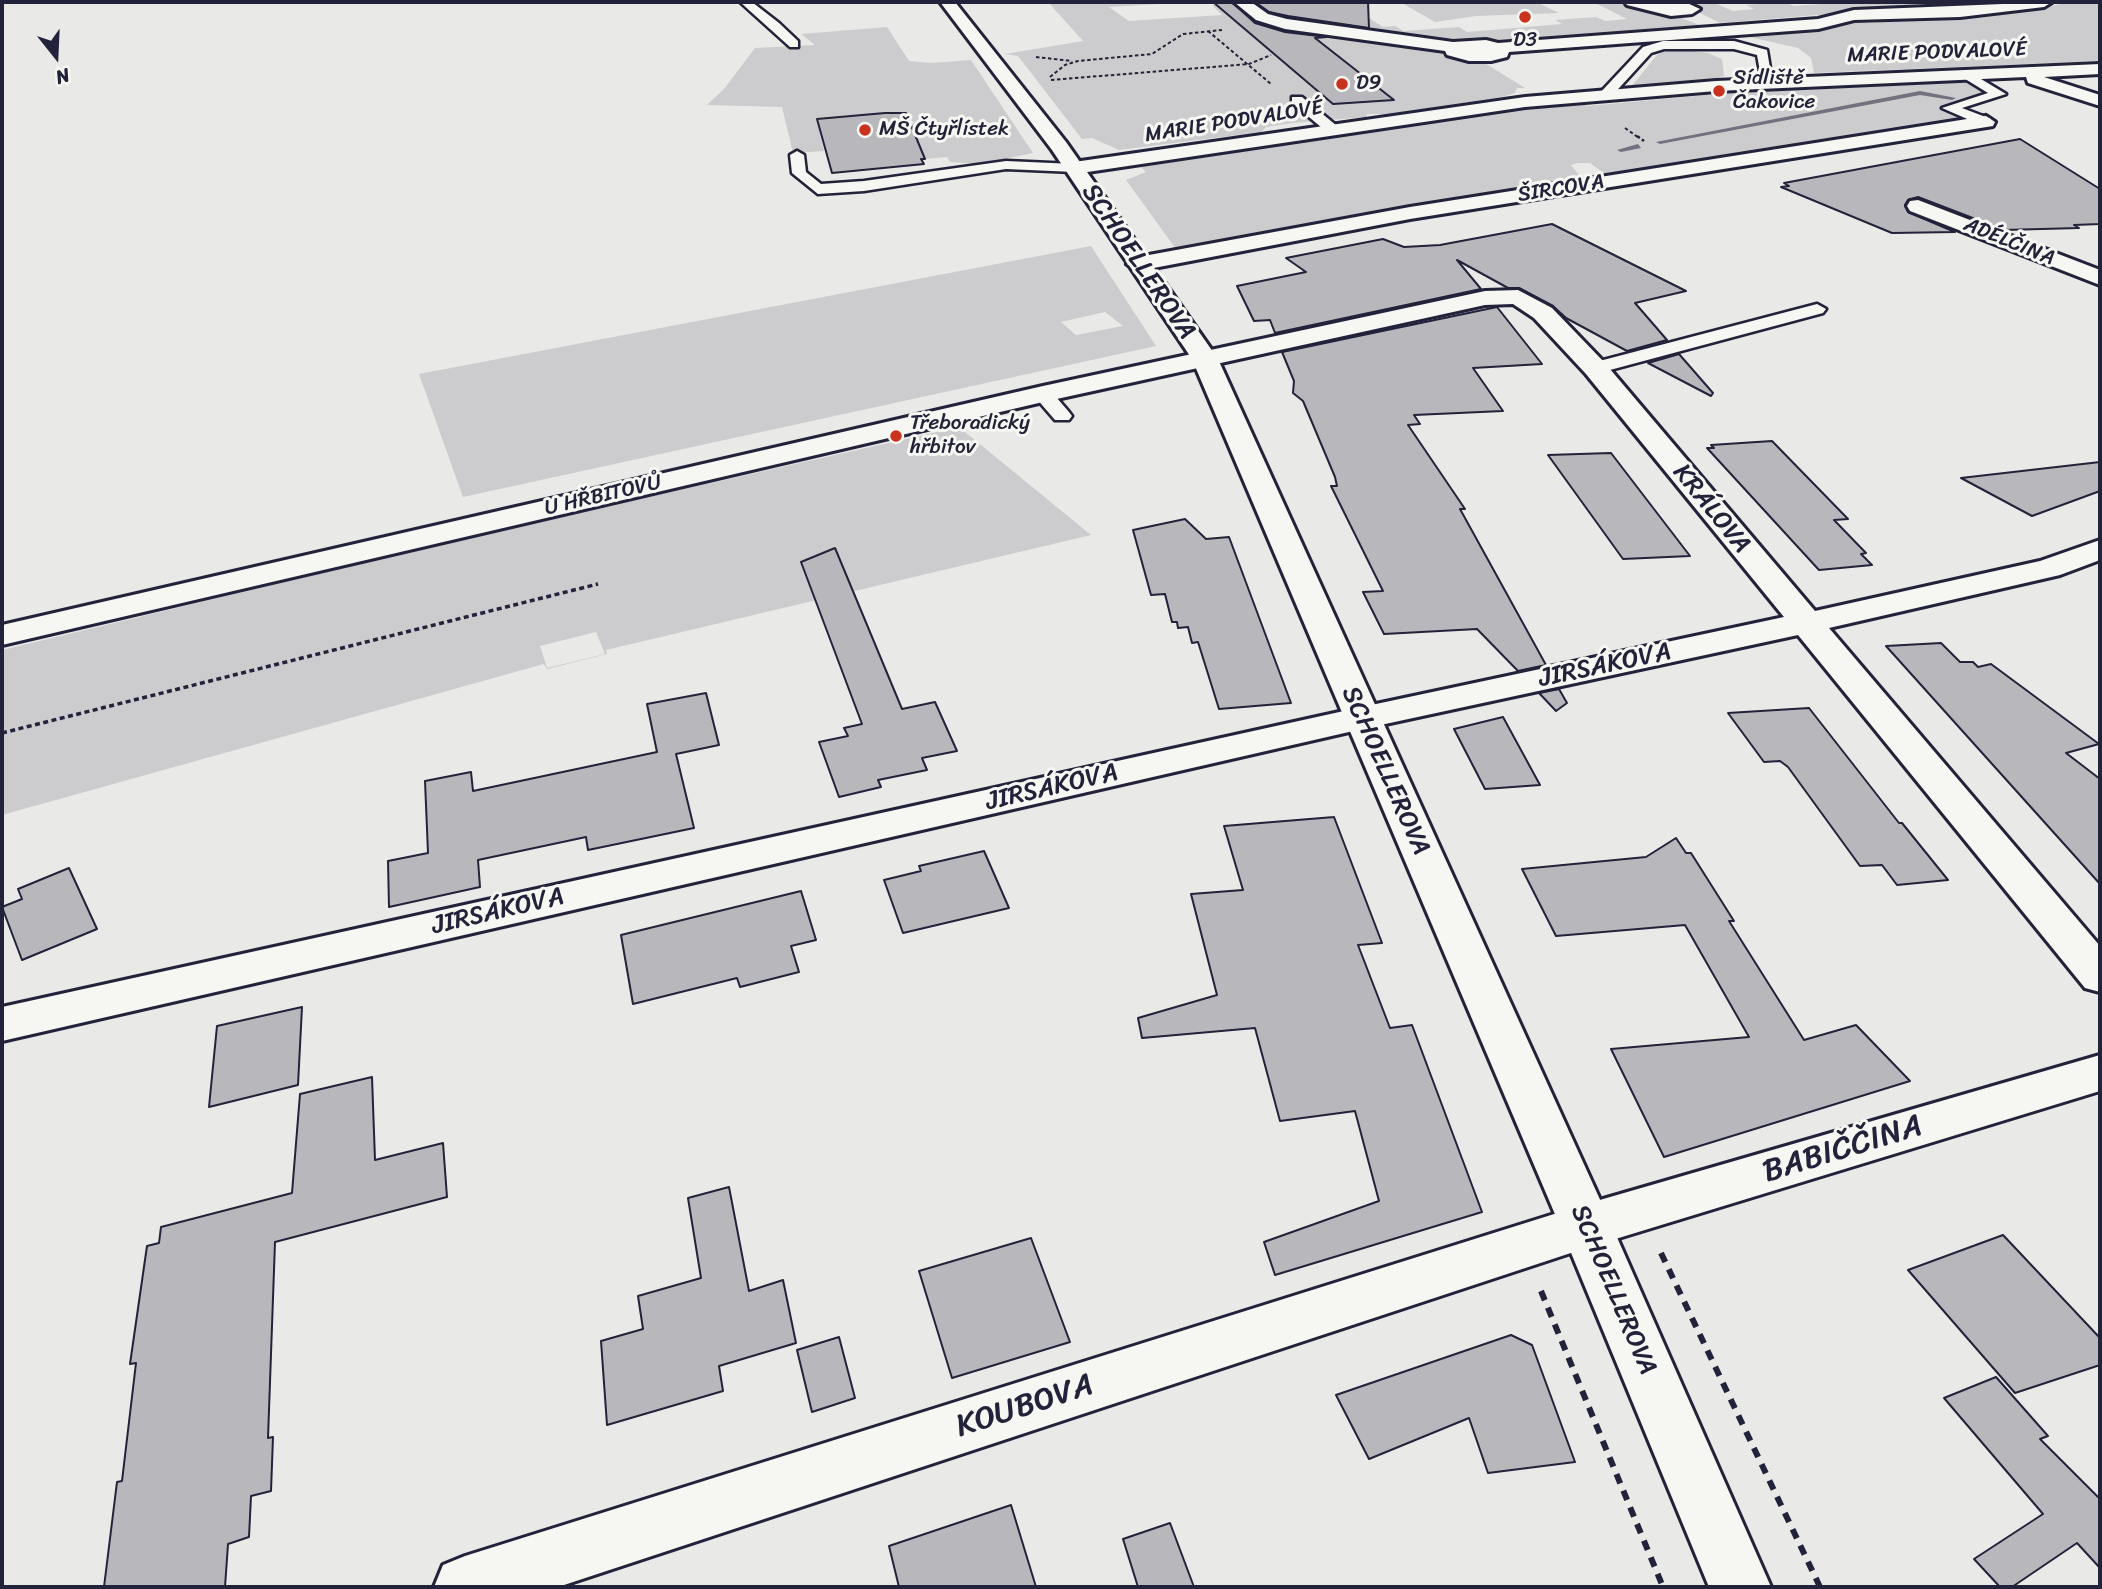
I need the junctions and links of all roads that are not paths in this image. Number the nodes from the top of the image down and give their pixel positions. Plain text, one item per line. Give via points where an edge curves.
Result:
1 (745, 2) edge
2 (947, 2) edge
3 (1242, 2) edge
4 (1632, 2) edge
5 (2034, 2) edge
6 (2045, 2) edge
7 (1683, 6) edge
8 (1727, 32) junction
9 (794, 44) dead end
10 (1494, 52) junction
11 (1510, 69) dead end
12 (2100, 69) edge
13 (2015, 72) junction
14 (1966, 75) junction
15 (1529, 81) dead end
16 (1768, 83) junction
17 (1605, 95) junction
18 (1297, 100) road end
19 (2100, 101) edge
20 (1525, 102) junction
21 (1986, 122) joint
22 (1332, 129) junction
23 (797, 155) dead end
24 (1074, 168) junction
25 (1919, 206) dead end
26 (1138, 264) junction
27 (2100, 278) edge
28 (1817, 309) dead end
29 (1205, 359) junction
30 (1595, 368) junction
31 (2100, 549) edge
32 (1805, 623) junction
33 (2, 635) edge
34 (1362, 718) junction
35 (2100, 976) edge
36 (2, 1024) edge
37 (2100, 1073) edge
38 (1586, 1226) junction
39 (465, 1587) edge
40 (1740, 1587) edge

1 - 9 lane
2 - 24 street, SCHOELLEROVA
3 - 10 street, MARIE PODVALOVÉ via 1262,18 1285,24 1330,22 1361,33 1453,47 1470,43
4 - 7 street via 1664,10
5 - 6 street, MARIE PODVALOVÉ
5 - 8 street, MARIE PODVALOVÉ via 1960,12 1854,15 1818,24
7 - 8 street
8 - 10 street, MARIE PODVALOVÉ
10 - 11 street
12 - 13 street, MARIE PODVALOVÉ
13 - 14 street, MARIE PODVALOVÉ
13 - 19 street
14 - 16 street, MARIE PODVALOVÉ
14 - 21 lane via 1999,94 1949,108
15 - 20 street via 1540,90
16 - 17 street, MARIE PODVALOVÉ
16 - 17 lane via 1763,53 1734,45 1663,45 1647,50
17 - 20 street, MARIE PODVALOVÉ
18 - 22 lane
20 - 22 street, MARIE PODVALOVÉ
21 - 26 street, ŠIRCOVA via 1410,213
22 - 24 street, MARIE PODVALOVÉ
23 - 24 lane via 799,173 818,189 1006,165
24 - 26 street, SCHOELLEROVA
25 - 27 street, ADÉLČINA
26 - 29 street, SCHOELLEROVA
28 - 30 lane
29 - 30 street, KRÁLOVA via 1485,298 1518,297 1543,313
29 - 33 street, U HŘBITOVŮ via 1053,405
29 - 34 street, SCHOELLEROVA
30 - 32 street, KRÁLOVA
31 - 32 street, JIRSÁKOVA via 2049,568
32 - 34 street, JIRSÁKOVA
32 - 35 street, KRÁLOVA
34 - 36 street, JIRSÁKOVA
34 - 38 street, SCHOELLEROVA
37 - 38 street, BABIČČINA
38 - 39 street, KOUBOVA
38 - 40 street, SCHOELLEROVA

